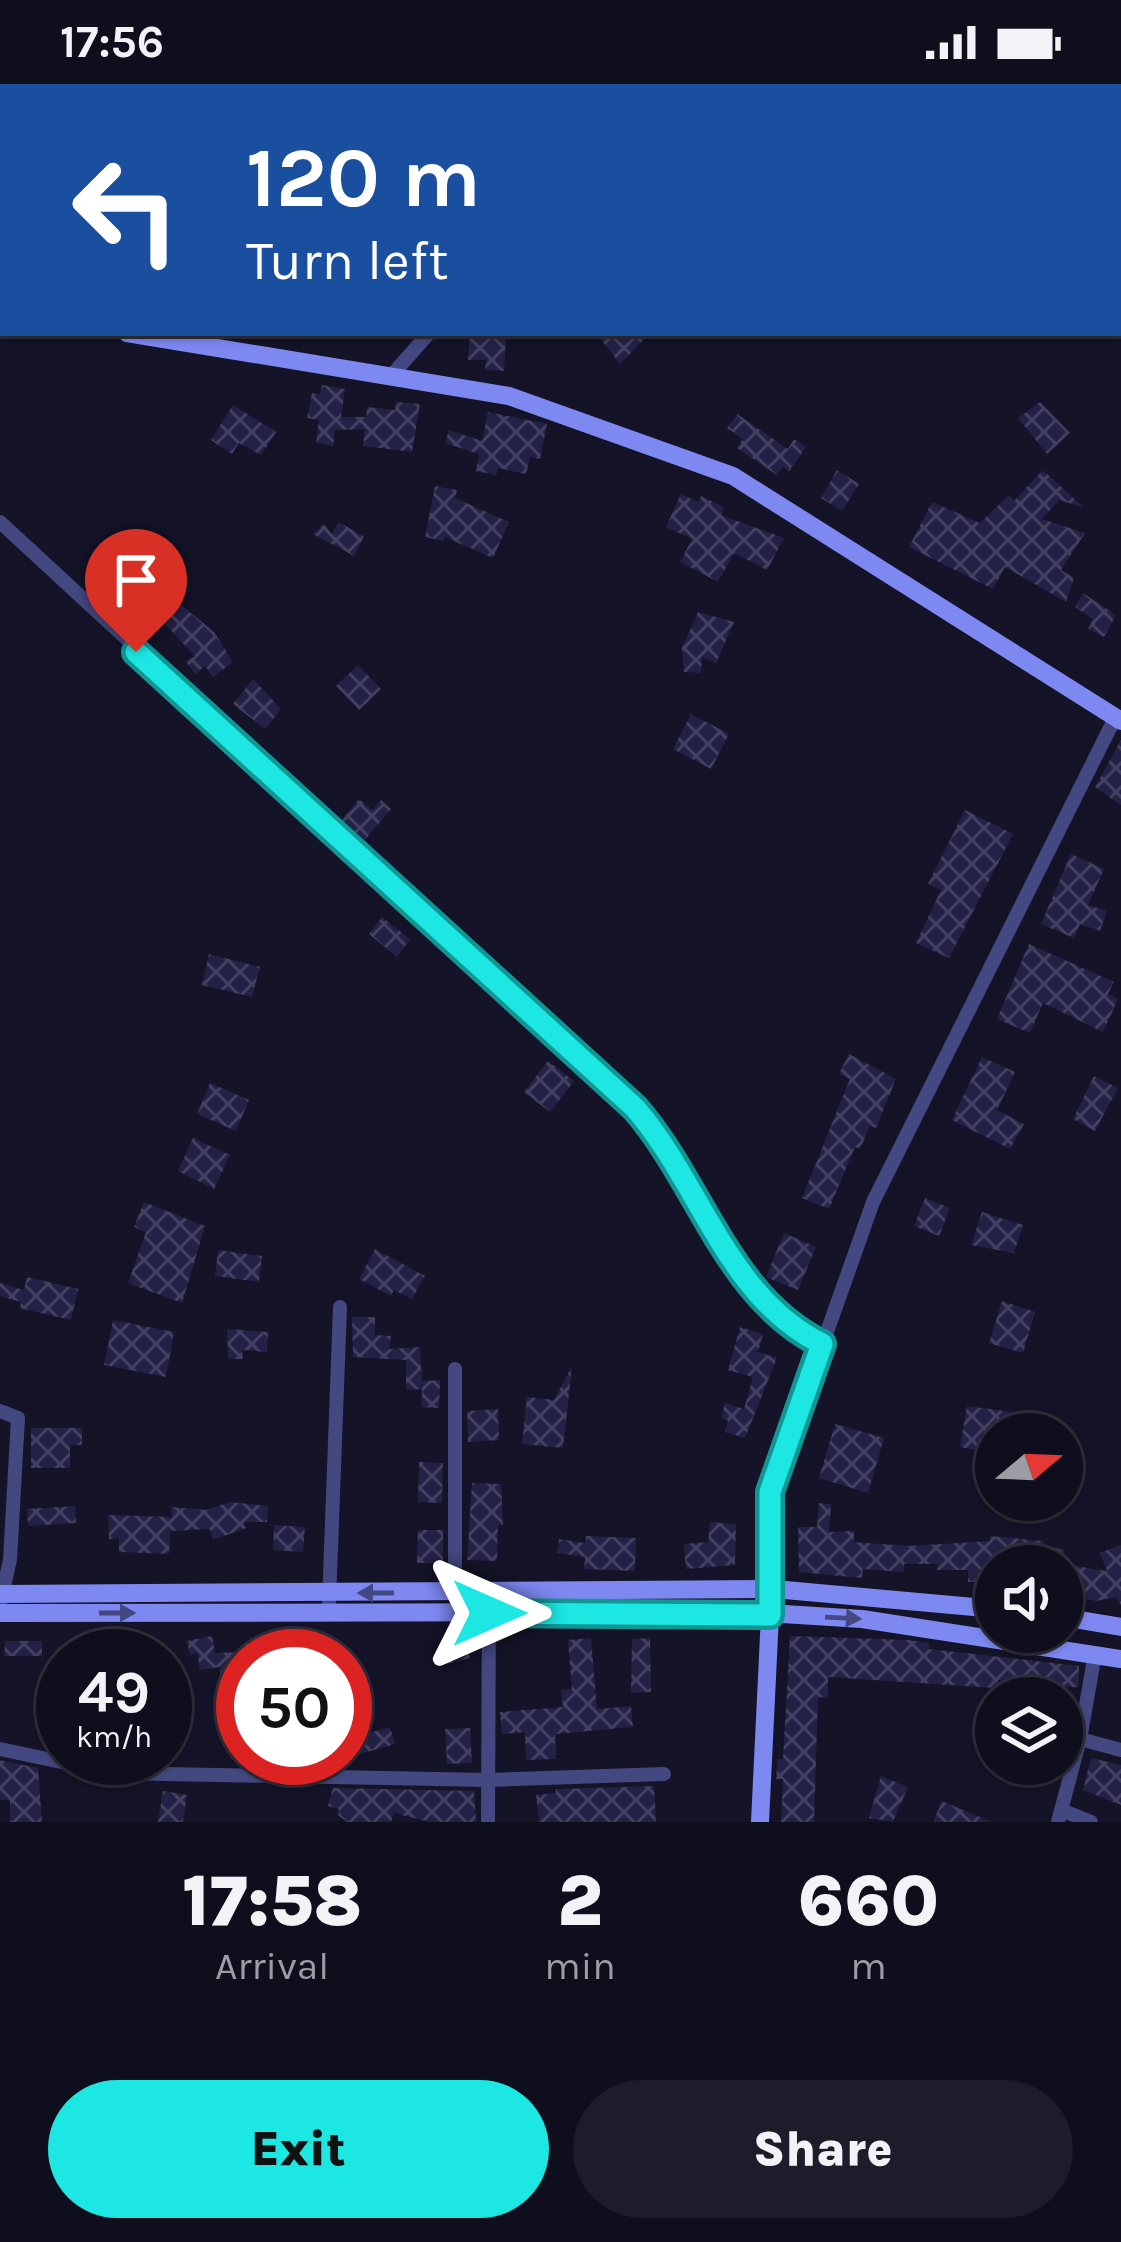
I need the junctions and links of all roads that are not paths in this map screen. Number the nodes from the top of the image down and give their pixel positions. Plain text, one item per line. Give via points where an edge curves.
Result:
1 (145, 336) edge
2 (426, 336) edge
3 (391, 376) junction
4 (0, 522) edge
5 (1118, 720) edge
6 (340, 1307) dead end
7 (822, 1344) junction
8 (455, 1369) dead end
9 (0, 1411) edge
10 (774, 1589) junction
11 (454, 1593) junction
12 (1, 1601) edge
13 (329, 1603) junction
14 (489, 1603) junction
15 (975, 1607) edge
16 (770, 1615) junction
17 (1083, 1621) edge
18 (1121, 1627) edge
19 (1095, 1654) junction
20 (1121, 1659) edge
21 (1083, 1721) edge
22 (1083, 1739) edge
23 (0, 1749) edge
24 (1121, 1750) edge
25 (664, 1774) dead end
26 (488, 1780) junction
27 (1068, 1785) edge
28 (1060, 1816) edge
29 (488, 1822) edge
30 (760, 1822) edge
31 (1091, 1822) edge

1 - 3 main road
2 - 3 street
3 - 5 main road via 508,396 733,476
4 - 7 street via 635,1108 666,1143 748,1286 794,1330
5 - 7 street via 873,1202
6 - 13 street
7 - 10 street via 770,1492
8 - 11 street
9 - 12 street via 18,1418
10 - 14 main road
10 - 15 main road
10 - 16 street
11 -> 13 main road
11 - 14 main road
12 - 13 main road
13 - 14 main road
14 - 16 main road
14 - 26 street
16 -> 19 main road via 862,1619
16 - 30 main road
17 - 18 main road
19 - 20 main road
19 - 21 street
22 - 24 street
23 - 26 street via 114,1773
25 - 26 street
26 - 29 street
27 - 28 street
28 - 31 street

